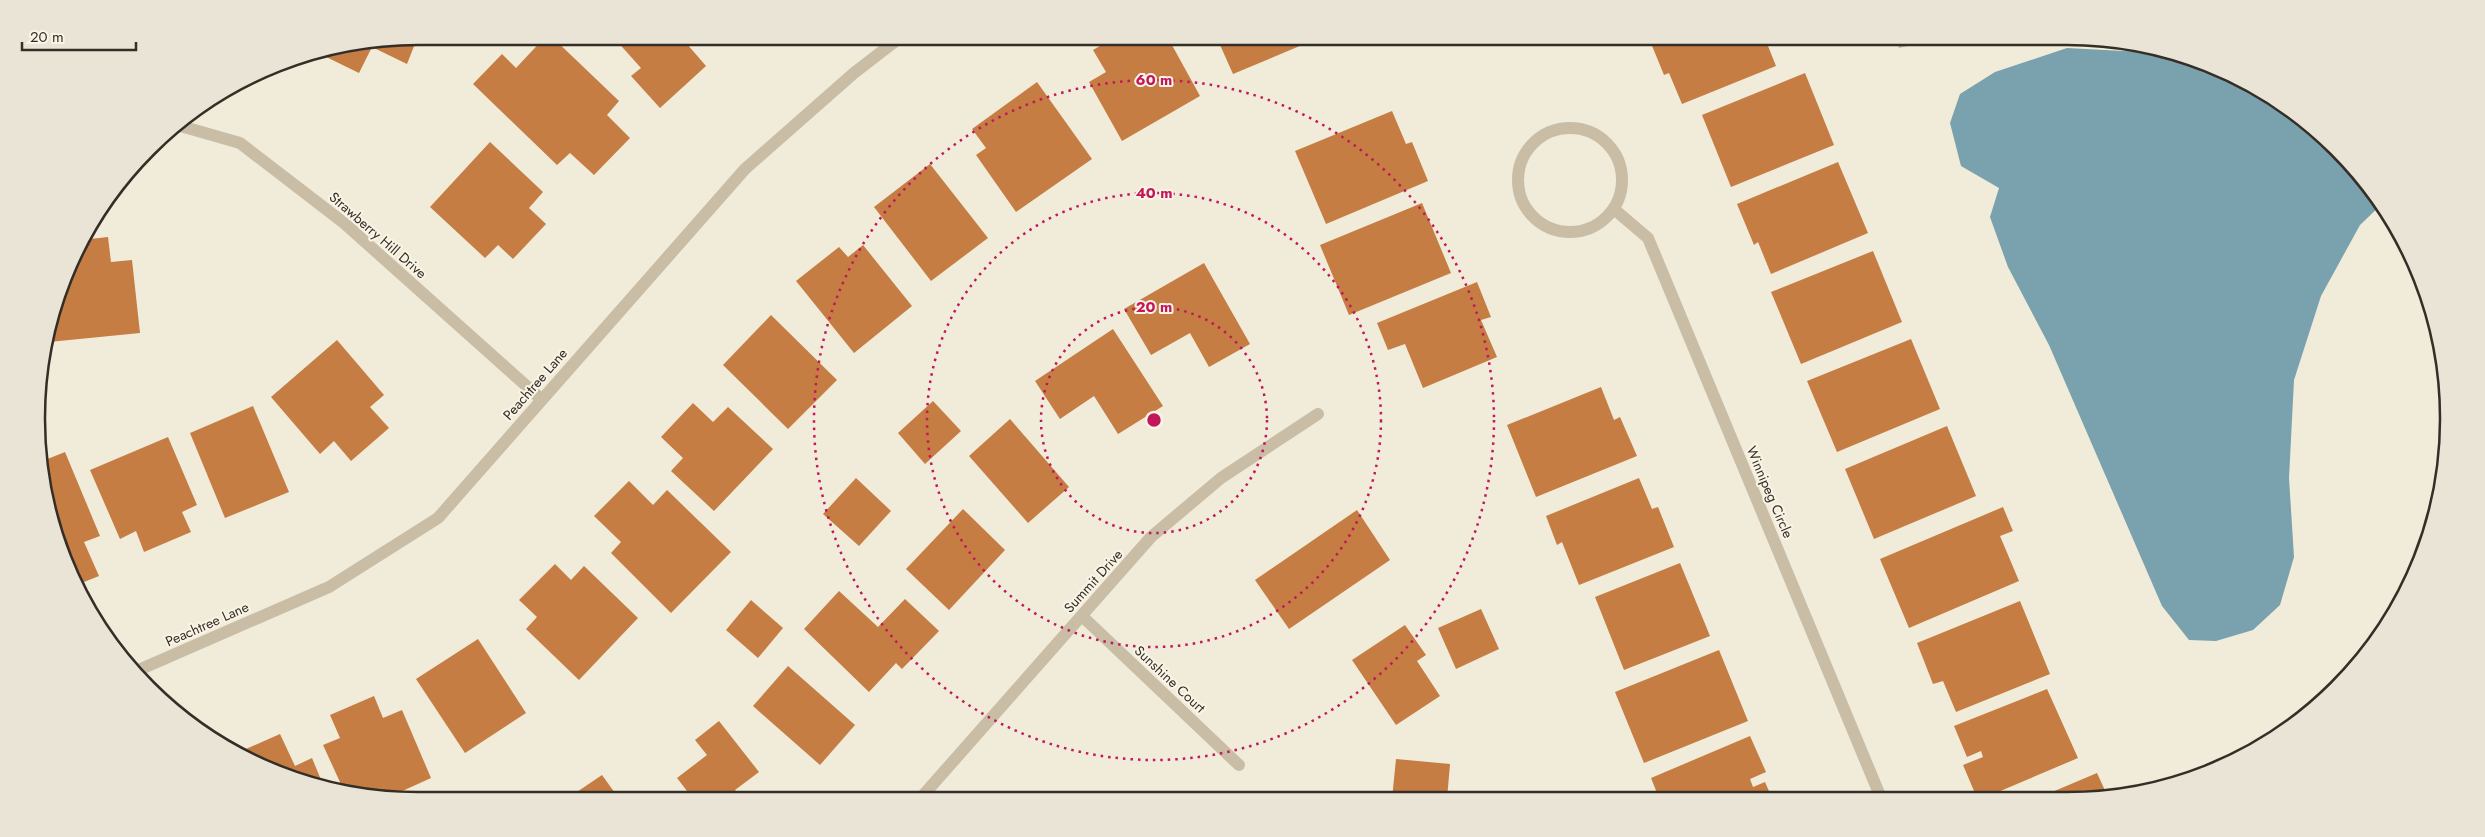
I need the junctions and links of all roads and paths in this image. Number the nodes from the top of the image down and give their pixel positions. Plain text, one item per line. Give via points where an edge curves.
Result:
1 (890, 45) edge
2 (185, 127) edge
3 (1615, 210) junction
4 (542, 400) junction
5 (1318, 414) dead end
6 (1082, 616) junction
7 (141, 669) edge
8 (1239, 765) dead end
9 (926, 792) edge
10 (1879, 792) edge

1 - 4 street, Peachtree Lane via 745,169
2 - 4 street, Strawberry Hill Drive via 240,143 344,223
3 - 3 street via 1621,193 1621,169 1611,147 1599,136 1584,129 1552,131 1525,152 1518,188 1524,205 1535,220 1551,229 1568,233 1586,230 1603,222
3 - 10 street, Winnipeg Circle via 1648,238
4 - 7 street, Peachtree Lane via 438,518 329,587
5 - 6 street, Summit Drive via 1221,478 1151,538
6 - 8 street, Sunshine Court
6 - 9 street, Summit Drive

